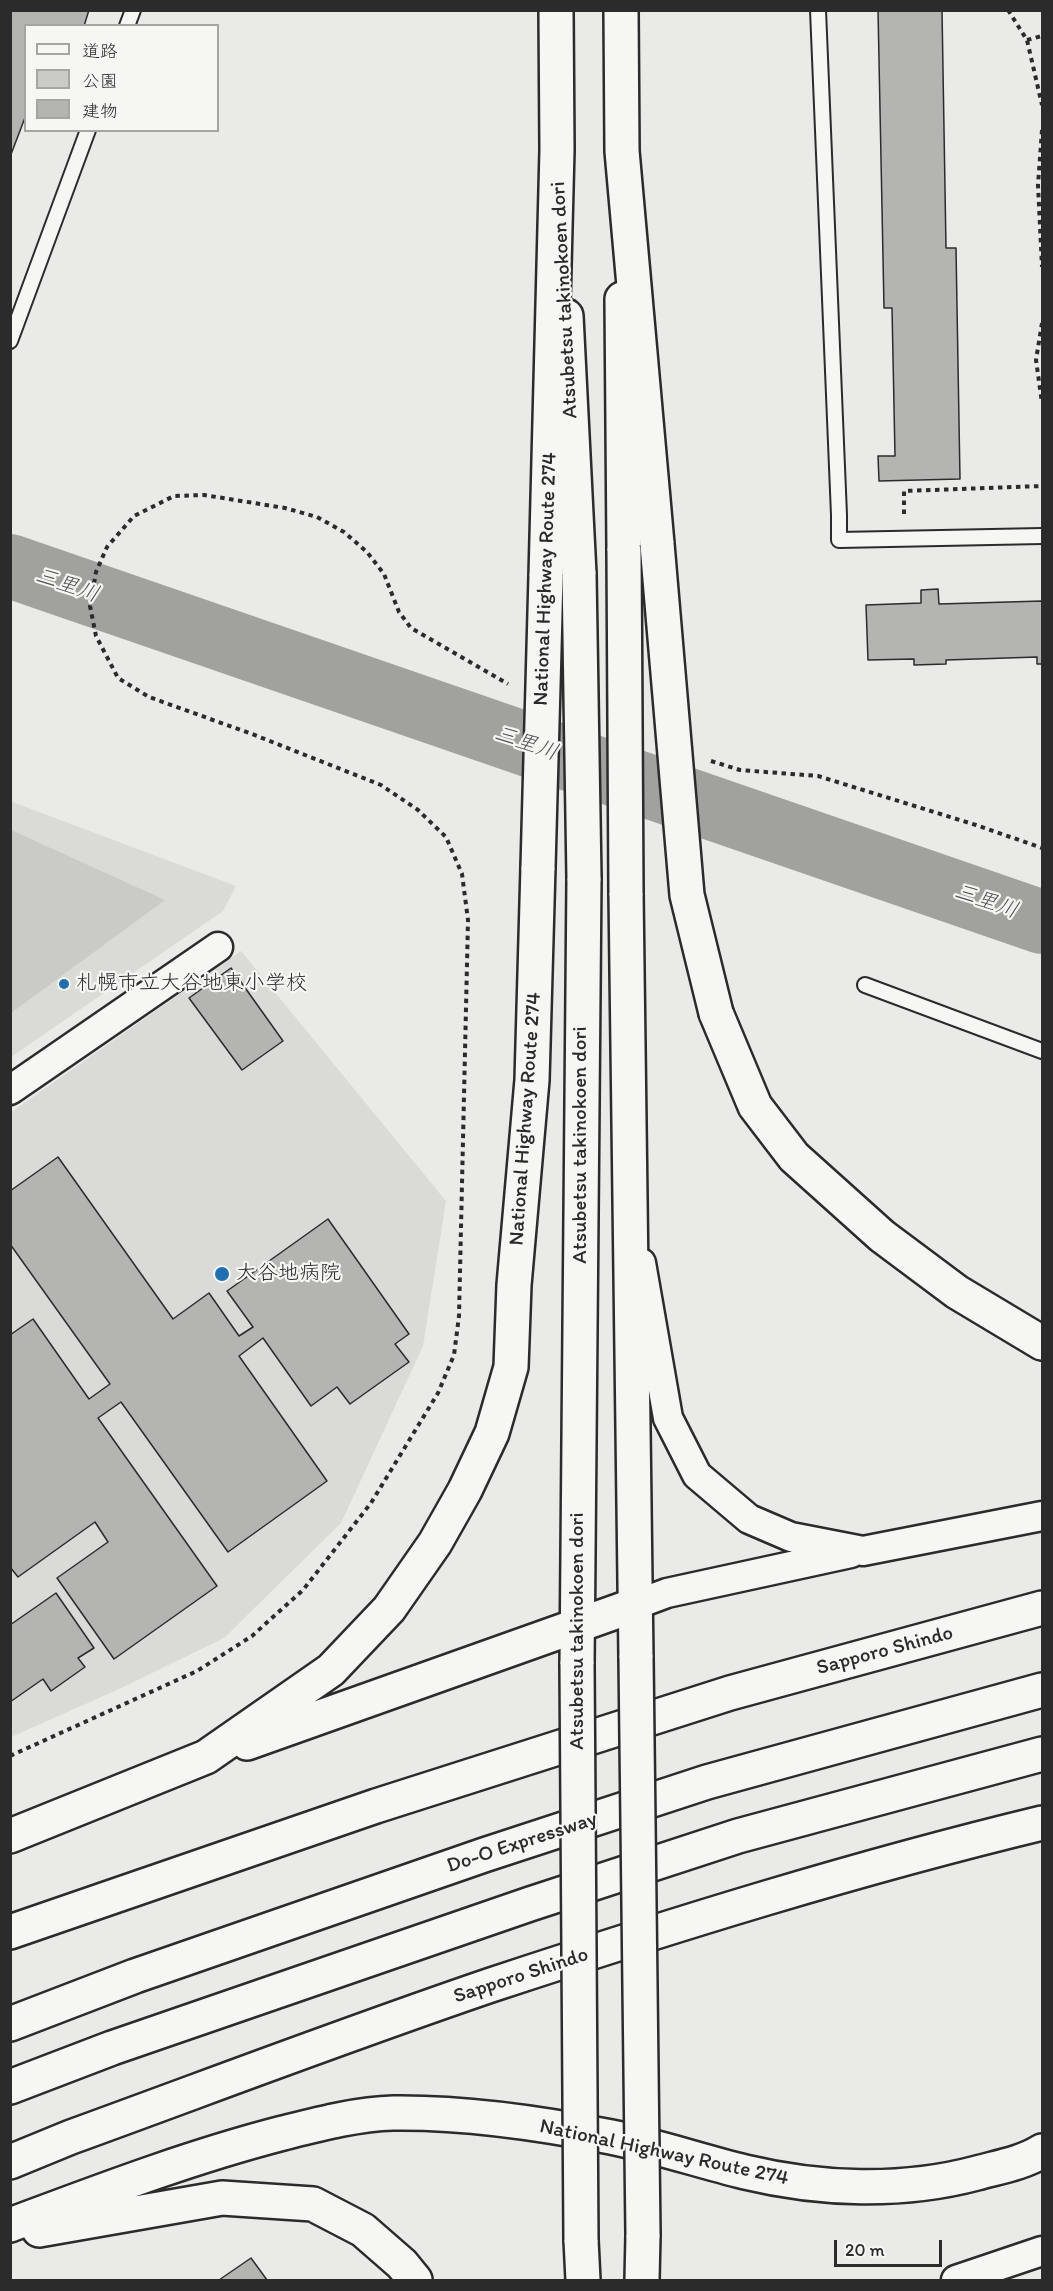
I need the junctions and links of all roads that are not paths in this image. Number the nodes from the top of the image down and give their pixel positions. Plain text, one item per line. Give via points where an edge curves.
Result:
1 (556, 10) edge
2 (621, 10) edge
3 (818, 10) edge
4 (87, 132) edge
5 (557, 150) junction
6 (622, 151) junction
7 (10, 341) edge
8 (1042, 537) edge
9 (218, 947) dead end
10 (865, 985) dead end
11 (1042, 1050) edge
12 (10, 1089) edge
13 (630, 1199) junction
14 (1042, 1343) edge
15 (1042, 1516) edge
16 (863, 1551) junction
17 (635, 1605) junction
18 (1042, 1608) edge
19 (577, 1624) junction
20 (1042, 1690) edge
21 (1042, 1755) edge
22 (206, 1757) junction
23 (1042, 1823) edge
24 (10, 1836) edge
25 (10, 1932) edge
26 (10, 2024) edge
27 (10, 2087) edge
28 (1042, 2151) edge
29 (10, 2162) edge
30 (10, 2225) edge
31 (10, 2235) edge
32 (1042, 2251) edge
33 (415, 2280) edge
34 (583, 2280) edge
35 (642, 2280) edge
36 (956, 2280) edge

1 - 5 main road, Atsubetsu takinokoen dori
2 - 6 main road
3 - 8 lane via 838,540
4 - 7 lane
5 - 19 main road, Atsubetsu takinokoen dori, bridge via 579,574 584,878
5 - 22 main road, National Highway Route 274, bridge via 532,1080 511,1367 492,1433 465,1490 435,1543 389,1609 331,1670
6 - 13 main road, bridge
6 - 14 main road, bridge via 687,895 716,1013 755,1106 794,1157 882,1236 957,1292
9 - 12 street
10 - 11 lane
13 - 16 street via 668,1418 697,1475 749,1519 791,1537
13 - 17 main road
15 - 16 street
16 - 17 street via 667,1593
17 - 19 main road
17 - 35 main road, bridge
18 - 25 main road, Sapporo Shindo via 730,1693 376,1806
19 - 22 main road
19 - 34 main road, Atsubetsu takinokoen dori, bridge
20 - 26 main road, Do-O Expressway via 707,1782 371,1894
21 - 27 main road via 738,1836 530,1904
22 - 24 main road, National Highway Route 274
23 - 29 main road, Sapporo Shindo via 738,1906 501,1982
28 - 30 main road, National Highway Route 274 via 1029,2159 949,2180 882,2186 818,2185 747,2173 613,2137 489,2117 392,2113 327,2122 245,2143 158,2170
31 - 33 main road via 222,2198 313,2204 363,2230
32 - 36 street

